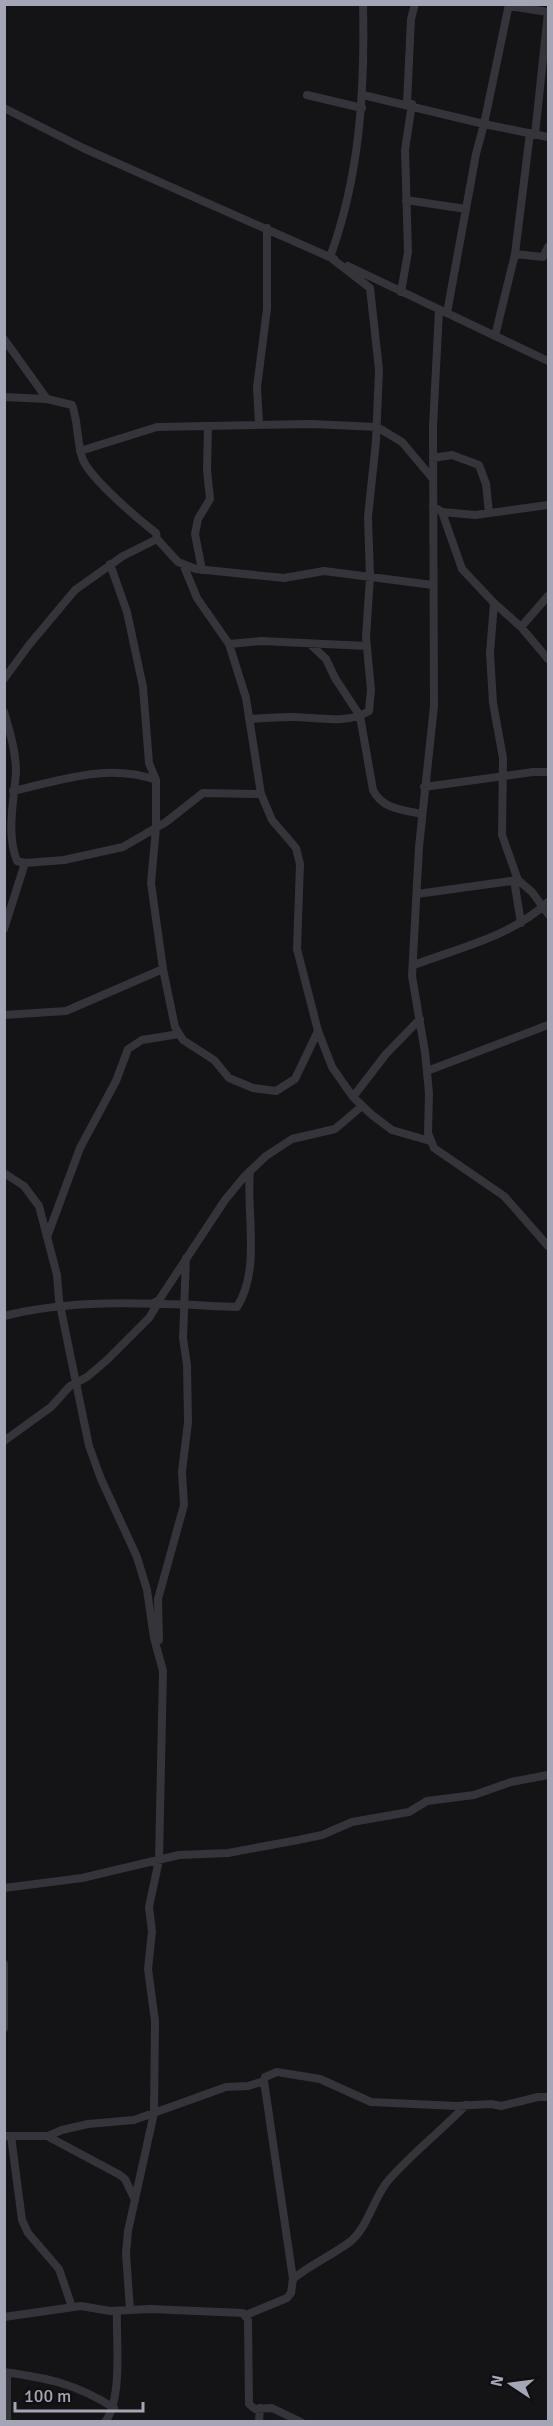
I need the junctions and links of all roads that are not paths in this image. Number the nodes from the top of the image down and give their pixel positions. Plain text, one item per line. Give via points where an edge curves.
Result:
1 (363, 4) edge
2 (415, 4) edge
3 (509, 5) edge
4 (548, 12) edge
5 (307, 95) dead end
6 (363, 95) junction
7 (409, 104) junction
8 (4, 108) edge
9 (362, 108) junction
10 (484, 124) junction
11 (533, 134) junction
12 (549, 137) edge
13 (406, 200) junction
14 (466, 209) junction
15 (267, 228) junction
16 (549, 247) edge
17 (515, 254) junction
18 (330, 257) junction
19 (401, 292) junction
20 (443, 311) junction
21 (495, 336) junction
22 (4, 339) edge
23 (549, 361) edge
24 (4, 397) edge
25 (47, 399) junction
26 (208, 426) junction
27 (259, 426) junction
28 (377, 427) junction
29 (80, 451) junction
30 (433, 458) junction
31 (433, 479) junction
32 (549, 505) edge
33 (433, 506) junction
34 (442, 512) junction
35 (489, 513) junction
36 (157, 539) junction
37 (110, 564) junction
38 (183, 564) junction
39 (202, 570) junction
40 (370, 576) junction
41 (433, 585) junction
42 (549, 596) edge
43 (494, 603) junction
44 (521, 627) junction
45 (229, 644) junction
46 (311, 645) junction
47 (367, 646) junction
48 (549, 659) edge
49 (4, 679) edge
50 (4, 712) edge
51 (360, 716) junction
52 (249, 718) junction
53 (549, 772) edge
54 (502, 778) junction
55 (156, 780) junction
56 (424, 787) junction
57 (13, 791) junction
58 (261, 794) junction
59 (8, 807) edge
60 (422, 814) junction
61 (156, 828) junction
62 (25, 863) junction
63 (516, 880) junction
64 (417, 894) junction
65 (547, 907) edge
66 (521, 923) junction
67 (4, 928) edge
68 (414, 964) junction
69 (163, 969) junction
70 (5, 1018) edge
71 (420, 1019) junction
72 (549, 1025) edge
73 (318, 1031) junction
74 (179, 1034) junction
75 (427, 1071) junction
76 (353, 1097) junction
77 (362, 1106) junction
78 (430, 1142) junction
79 (250, 1171) junction
80 (4, 1173) edge
81 (47, 1237) junction
82 (549, 1246) edge
83 (186, 1258) junction
84 (153, 1305) junction
85 (61, 1306) junction
86 (183, 1306) junction
87 (4, 1316) edge
88 (76, 1383) junction
89 (4, 1441) edge
90 (157, 1649) junction
91 (549, 1774) edge
92 (159, 1860) junction
93 (4, 1887) edge
94 (4, 1965) edge
95 (4, 2028) edge
96 (264, 2081) junction
97 (549, 2097) edge
98 (466, 2105) junction
99 (154, 2113) junction
100 (8, 2136) edge
101 (47, 2136) junction
102 (135, 2200) junction
103 (293, 2279) junction
104 (72, 2307) junction
105 (130, 2310) junction
106 (117, 2311) junction
107 (246, 2315) junction
108 (4, 2317) edge
109 (6, 2372) edge
110 (114, 2408) junction
111 (260, 2408) junction
112 (7, 2421) edge
113 (105, 2421) edge
114 (259, 2421) edge
115 (301, 2421) edge

1 - 6 street
2 - 7 street via 411,19
3 - 4 street
3 - 10 street
4 - 11 street
5 - 9 street
6 - 7 street
6 - 9 street
7 - 10 street
7 - 13 street
8 - 15 street via 83,148
9 - 18 street via 345,218
10 - 11 street
10 - 14 street
11 - 12 street
11 - 17 street
13 - 14 street
13 - 19 street via 408,252
14 - 20 street
15 - 18 street
15 - 27 street via 267,309 256,387
16 - 17 street via 543,257
17 - 21 street
18 - 19 street
18 - 28 street via 370,288 379,361
19 - 20 street
20 - 21 street
20 - 30 street
21 - 23 street
22 - 25 street
24 - 25 street
25 - 29 street via 72,405 77,416
26 - 27 street
26 - 29 street via 157,427
26 - 39 street via 210,492 195,534
27 - 28 street
28 - 31 street via 402,442
28 - 40 street via 368,517
29 - 36 street via 103,486 156,533
30 - 31 street
30 - 35 street via 452,455 479,465
31 - 33 street
32 - 35 street
33 - 34 street
33 - 41 street
34 - 35 street
34 - 43 street via 462,569
36 - 37 street
36 - 38 street
37 - 49 street via 75,590
37 - 55 street via 133,637 146,704 149,763
38 - 39 street
38 - 45 street via 197,598
39 - 40 street via 284,578 315,571
40 - 41 street
40 - 47 street
41 - 56 street via 434,705
42 - 44 street
43 - 44 street
43 - 54 street via 490,653
44 - 48 street
45 - 46 street via 261,641
45 - 52 street
46 - 47 street
46 - 51 street via 326,659
47 - 51 street via 369,711
50 - 57 street via 14,748
51 - 52 street
51 - 60 street via 377,799 395,809
52 - 58 street
53 - 54 street
54 - 56 street
54 - 63 street via 502,835
55 - 57 street via 109,771
55 - 61 street
56 - 60 street
57 - 59 street
58 - 61 street via 203,793
58 - 73 street via 272,820 293,840 298,856 297,949
59 - 62 street via 12,849 17,861
60 - 64 street
61 - 62 street via 123,847 64,860
61 - 69 street via 151,883
62 - 67 street
63 - 64 street
63 - 65 street
63 - 66 street
64 - 68 street
65 - 66 street
66 - 68 street via 493,938
68 - 71 street via 412,976
69 - 70 street via 66,1011
69 - 74 street
71 - 75 street
71 - 76 street
72 - 75 street
73 - 74 street via 295,1079 276,1091 229,1078 214,1060
73 - 76 street via 332,1067
74 - 81 street via 142,1040 128,1049 116,1081 80,1148
75 - 78 street
76 - 77 street
77 - 78 street via 392,1130
77 - 79 street via 335,1129 292,1140
78 - 82 street via 446,1158 504,1196
79 - 83 street
79 - 86 street via 248,1208 252,1226 243,1299 237,1307
80 - 81 street via 35,1197
81 - 85 street
83 - 84 street
83 - 86 street
84 - 85 street
84 - 86 street
84 - 88 street via 149,1318 107,1360
85 - 87 street
85 - 88 street
86 - 90 street via 188,1422 182,1472 184,1505 159,1599
88 - 89 street via 38,1418
88 - 90 street via 100,1479 137,1557
90 - 92 street via 164,1691
91 - 92 street via 511,1782 474,1796 428,1801 409,1812 352,1822 322,1835 247,1850
92 - 93 street via 82,1878
92 - 99 street via 148,1907 153,1931 148,1969 155,2021
94 - 95 street
96 - 98 street via 277,2072 303,2075 321,2079 366,2102
96 - 99 street via 226,2087
96 - 103 street
97 - 98 street via 507,2106
98 - 103 street via 387,2182 353,2238
99 - 101 street
99 - 102 street
100 - 101 street
100 - 104 street via 22,2220 28,2233 59,2269
101 - 102 street via 120,2175
102 - 105 street via 126,2253
103 - 107 street via 287,2298
104 - 106 street
104 - 108 street
105 - 106 street
105 - 107 street
106 - 110 street
107 - 111 street via 249,2404
109 - 110 street via 55,2379
109 - 112 street
110 - 113 street
111 - 114 street
111 - 115 street via 272,2408

